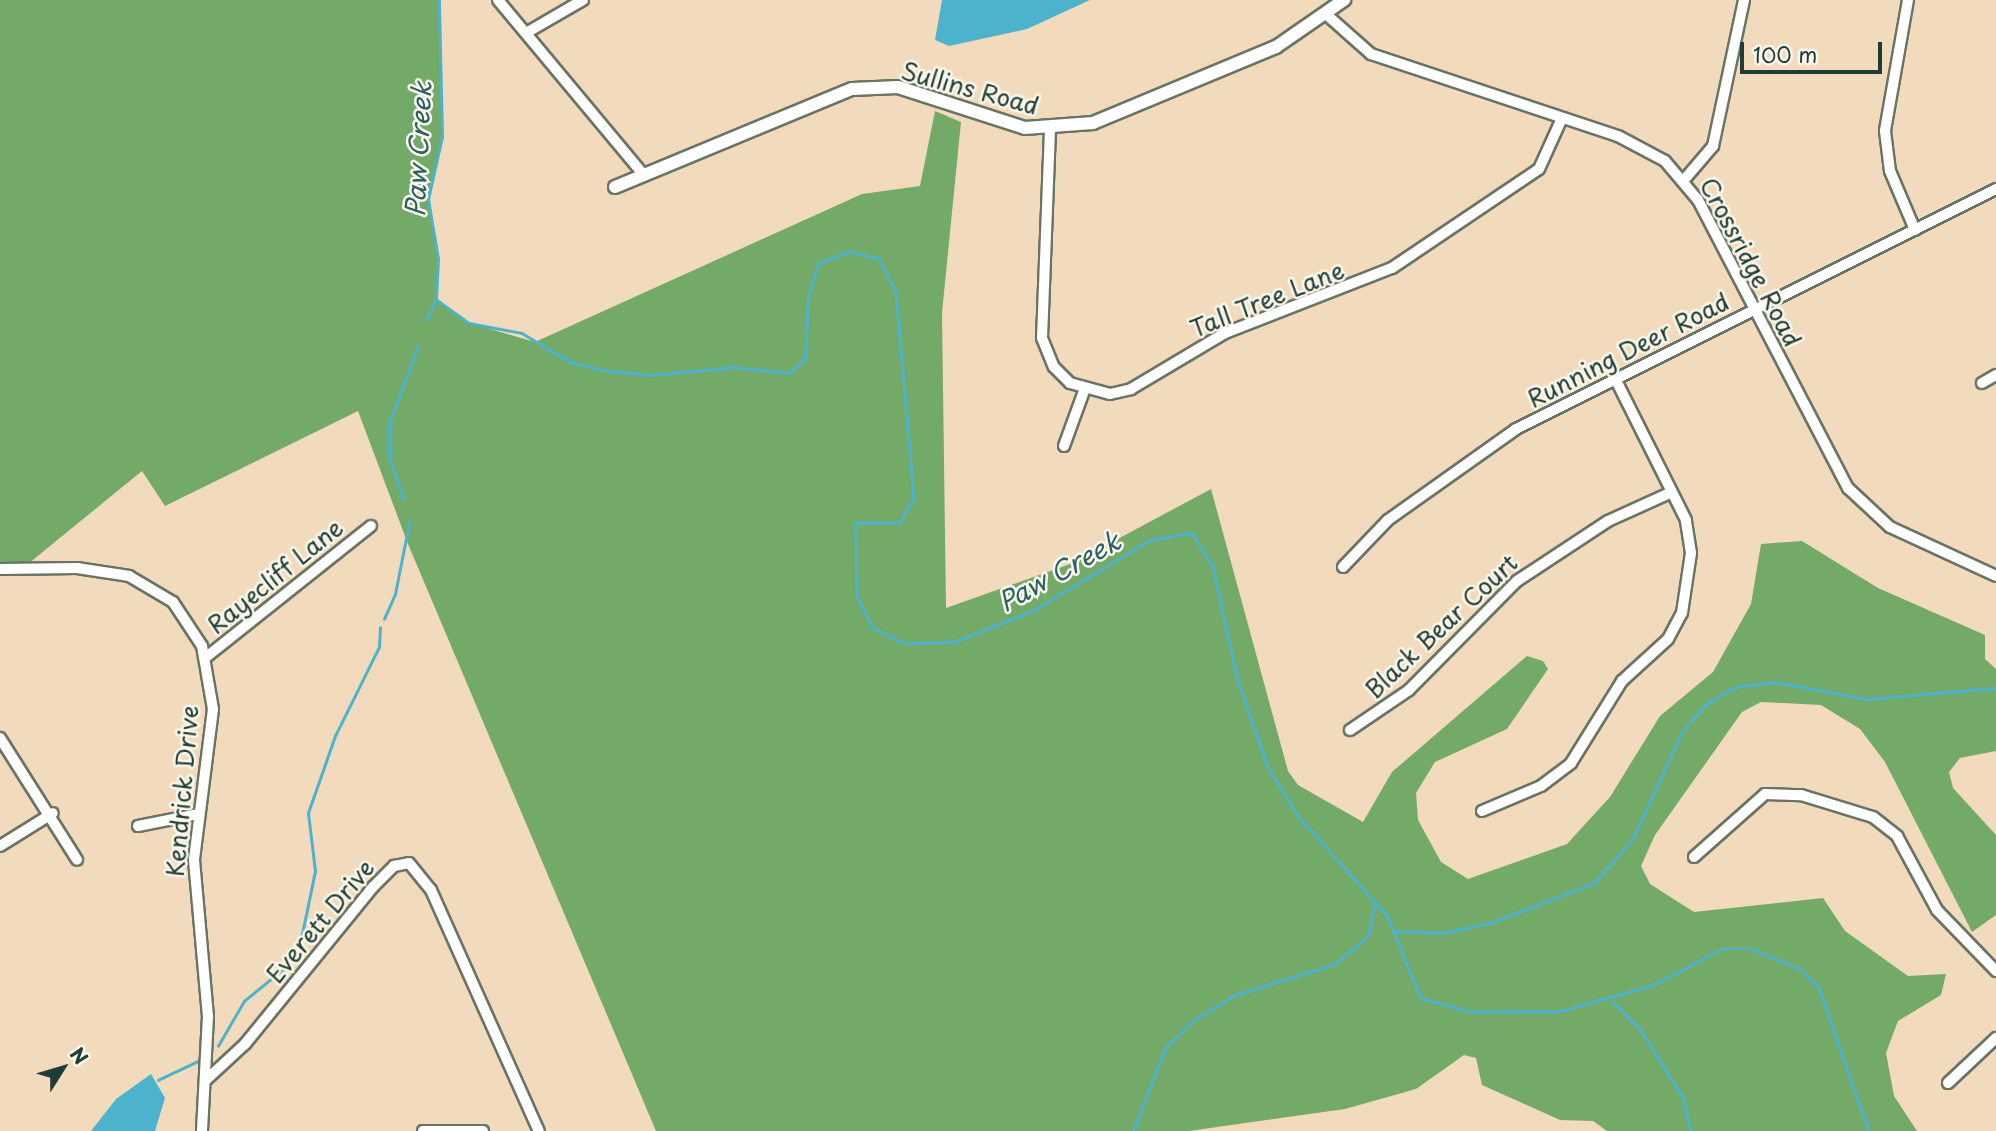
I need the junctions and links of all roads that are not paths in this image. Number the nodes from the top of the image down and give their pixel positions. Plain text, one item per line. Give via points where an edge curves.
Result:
1 (498, 0) edge
2 (583, 0) edge
3 (1344, 0) edge
4 (1744, 0) edge
5 (1908, 0) edge
6 (1327, 15) junction
7 (526, 33) junction
8 (1562, 118) junction
9 (1050, 130) junction
10 (644, 175) junction
11 (1684, 180) junction
12 (615, 187) dead end
13 (1996, 189) edge
14 (1915, 230) junction
15 (1754, 310) junction
16 (1996, 375) edge
17 (1616, 380) junction
18 (1983, 383) dead end
19 (1084, 391) junction
20 (1064, 446) dead end
21 (1672, 492) junction
22 (371, 526) dead end
23 (1343, 567) dead end
24 (0, 569) edge
25 (1996, 576) edge
26 (205, 658) junction
27 (1350, 730) dead end
28 (0, 738) edge
29 (1482, 811) dead end
30 (53, 813) junction
31 (198, 814) junction
32 (138, 826) dead end
33 (0, 846) edge
34 (1694, 857) dead end
35 (77, 860) dead end
36 (1996, 971) edge
37 (1996, 1038) edge
38 (206, 1080) junction
39 (1948, 1083) dead end
40 (202, 1131) edge
41 (423, 1131) edge
42 (483, 1131) edge
43 (539, 1131) edge

1 - 7 street
2 - 7 street
3 - 6 street, Sullins Road
4 - 11 street via 1713,146
5 - 14 street via 1885,131 1890,171
6 - 8 street, Crossridge Road via 1371,54
6 - 9 street, Sullins Road via 1264,53 1119,115
7 - 10 street
8 - 11 street, Crossridge Road via 1638,144
8 - 19 street, Tall Tree Lane via 1539,169 1392,268 1348,291 1225,333 1131,389
9 - 10 street, Sullins Road via 990,120 916,92 868,86 820,99
9 - 19 street via 1042,338 1054,368
10 - 12 street, Sullins Road
11 - 15 street, Crossridge Road
13 - 14 street, Running Deer Road
14 - 15 street, Running Deer Road
15 - 17 street, Running Deer Road
15 - 25 street, Crossridge Road via 1835,469 1858,500 1905,535
16 - 18 street
17 - 21 street
17 - 23 street, Running Deer Road via 1516,429 1456,468 1364,541
19 - 20 street
21 - 27 street, Black Bear Court via 1608,521 1517,581 1409,690
21 - 29 street via 1686,520 1691,553 1674,632 1622,681 1571,763 1541,786
22 - 26 street, Rayecliff Lane
24 - 26 street, Kendrick Drive via 102,570 146,583 180,610
26 - 31 street, Kendrick Drive via 213,709
28 - 30 street
30 - 33 street
30 - 35 street
31 - 32 street
31 - 38 street, Kendrick Drive via 194,890 207,991
34 - 36 street via 1765,794 1801,794 1873,817 1897,836 1937,910
37 - 39 street
38 - 40 street, Kendrick Drive
38 - 43 street, Everett Drive via 251,1036 373,887 394,866 409,863 431,890
41 - 42 street

